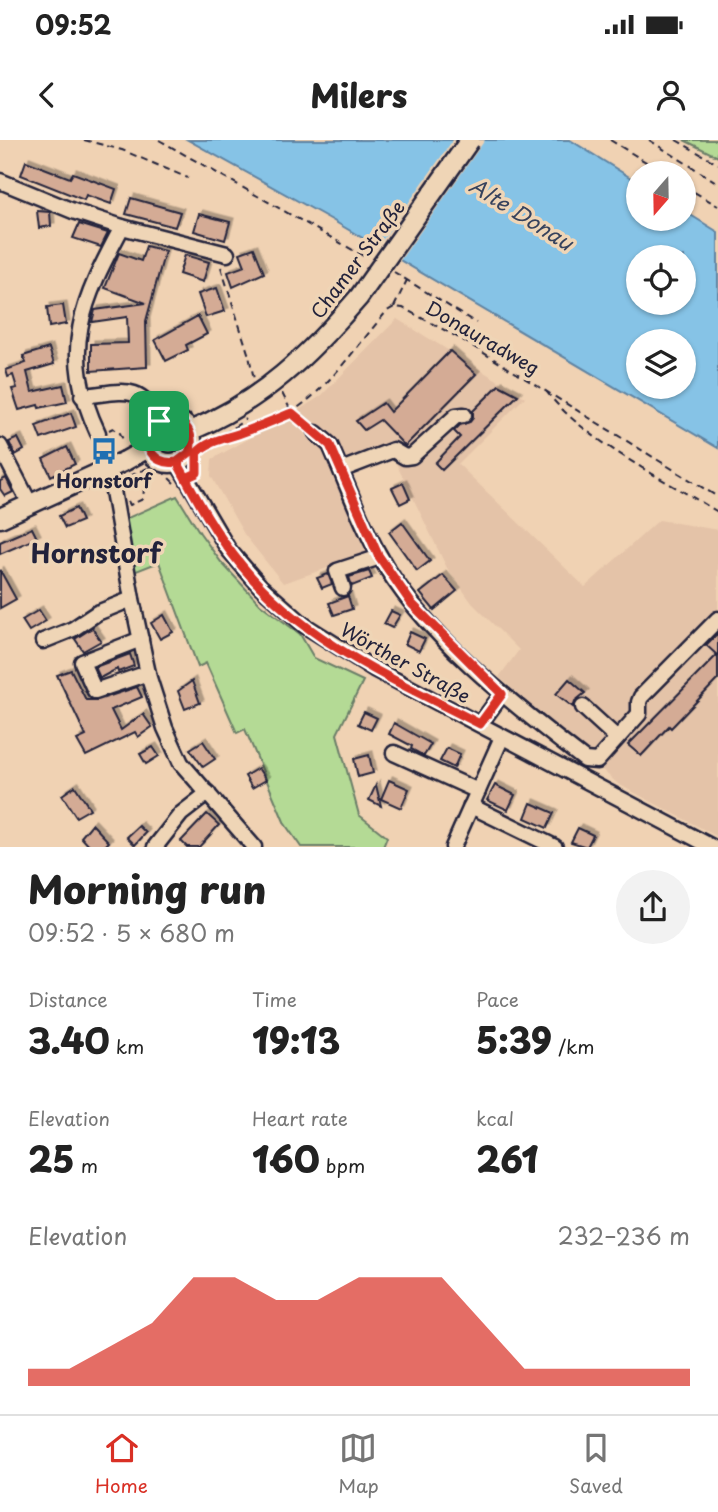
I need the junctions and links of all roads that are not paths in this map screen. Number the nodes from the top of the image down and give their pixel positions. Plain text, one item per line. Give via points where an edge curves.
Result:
1 (470, 140) edge
2 (0, 181) edge
3 (122, 227) junction
4 (222, 253) road end
5 (82, 396) junction
6 (464, 415) dead end
7 (157, 416) junction
8 (190, 423) junction
9 (98, 433) dead end
10 (316, 433) road end
11 (0, 446) edge
12 (134, 459) junction
13 (177, 462) junction
14 (341, 470) junction
15 (30, 504) junction
16 (0, 518) edge
17 (380, 557) junction
18 (343, 588) dead end
19 (132, 599) junction
20 (718, 619) edge
21 (141, 639) junction
22 (43, 641) dead end
23 (148, 673) junction
24 (502, 694) junction
25 (583, 708) dead end
26 (480, 724) junction
27 (502, 737) junction
28 (617, 738) junction
29 (394, 753) dead end
30 (478, 791) junction
31 (208, 793) junction
32 (471, 806) junction
33 (155, 847) edge
34 (254, 847) edge
35 (453, 847) edge
36 (553, 847) edge
37 (712, 847) edge

1 - 8 main road, Chamer Straße, bridge via 359,297 310,352 239,407 212,422
2 - 3 street
3 - 4 street
3 - 5 street via 96,277 81,324 76,361
5 - 7 street via 130,393 145,397
5 - 9 street
6 - 14 street via 456,416 412,456 393,450
7 - 8 main road
7 - 12 main road
8 - 13 main road via 189,453
10 - 14 street via 330,445
11 - 15 street
12 - 13 main road via 152,455 163,463
12 - 15 main road
12 - 19 street
13 - 26 street, Wörther Straße via 228,549 288,612 350,656
14 - 17 street
15 - 16 main road
17 - 18 street via 338,571
17 - 24 street via 412,604
19 - 21 street
19 - 22 street
20 - 28 street via 641,697 639,713
21 - 23 street
21 - 23 street via 82,662 94,691
23 - 31 street via 173,748
24 - 26 street
24 - 28 street via 585,760 597,761
25 - 28 street
26 - 27 street, Wörther Straße
27 - 30 street
27 - 37 street, Wörther Straße
29 - 30 street
30 - 32 street
31 - 33 street via 181,814
31 - 34 street
32 - 35 street
32 - 36 street

